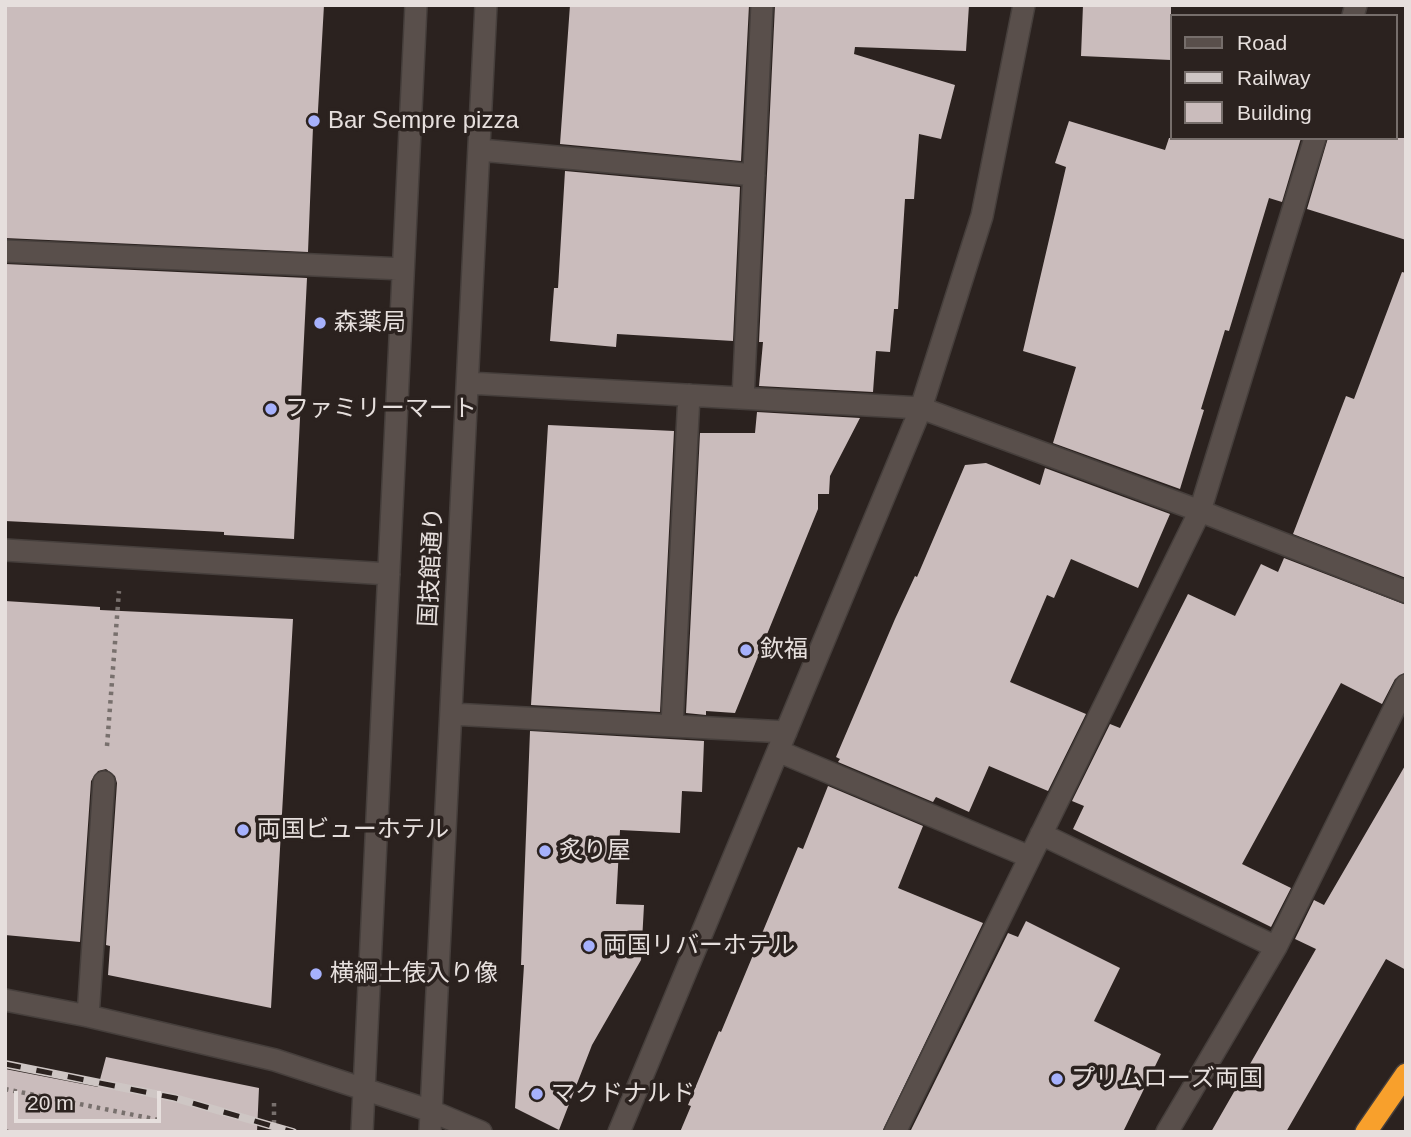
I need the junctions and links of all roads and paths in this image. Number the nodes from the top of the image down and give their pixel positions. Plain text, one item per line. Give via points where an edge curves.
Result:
1 (416, 5) edge
2 (486, 5) edge
3 (762, 5) edge
4 (1024, 5) edge
5 (1314, 140) edge
6 (480, 150) junction
7 (754, 175) junction
8 (5, 251) edge
9 (403, 269) junction
10 (468, 383) junction
11 (689, 395) junction
12 (743, 398) junction
13 (921, 408) junction
14 (1200, 511) junction
15 (5, 550) edge
16 (122, 558) junction
17 (389, 574) junction
18 (1406, 592) edge
19 (1406, 685) edge
20 (451, 714) junction
21 (672, 725) junction
22 (782, 741) junction
23 (104, 782) joint
24 (1041, 834) junction
25 (1030, 856) junction
26 (1276, 947) junction
27 (5, 1000) edge
28 (88, 1016) junction
29 (1406, 1074) edge
30 (364, 1087) junction
31 (5, 1089) edge
32 (274, 1097) dead end
33 (159, 1120) dead end
34 (430, 1121) edge
35 (274, 1132) edge
36 (362, 1132) edge
37 (481, 1132) edge
38 (619, 1132) edge
39 (895, 1132) edge
40 (1167, 1132) edge
41 (1366, 1132) edge

1 - 9 street, 国技館通り
2 - 6 street, 国技館通り
3 - 7 street
4 - 13 street via 982,216
5 - 14 street
6 - 7 street
6 - 10 street, 国技館通り
7 - 12 street
8 - 9 street
9 - 17 street, 国技館通り
10 - 11 street
10 - 20 street, 国技館通り
11 - 12 street
11 - 21 street
12 - 13 street
13 - 14 street
13 - 22 street
14 - 18 street
14 - 24 street
15 - 16 street
16 - 17 street
16 - 23 path
17 - 30 street, 国技館通り
19 - 26 street
20 - 21 street
20 - 34 street, 国技館通り
21 - 22 street
22 - 25 street
22 - 38 street
23 - 28 street
24 - 25 street
24 - 26 street
25 - 39 street
26 - 40 street
27 - 28 street
28 - 30 street via 275,1060
29 - 41 highway
30 - 34 street
30 - 36 street, 国技館通り
31 - 33 path
32 - 35 path
34 - 37 street

